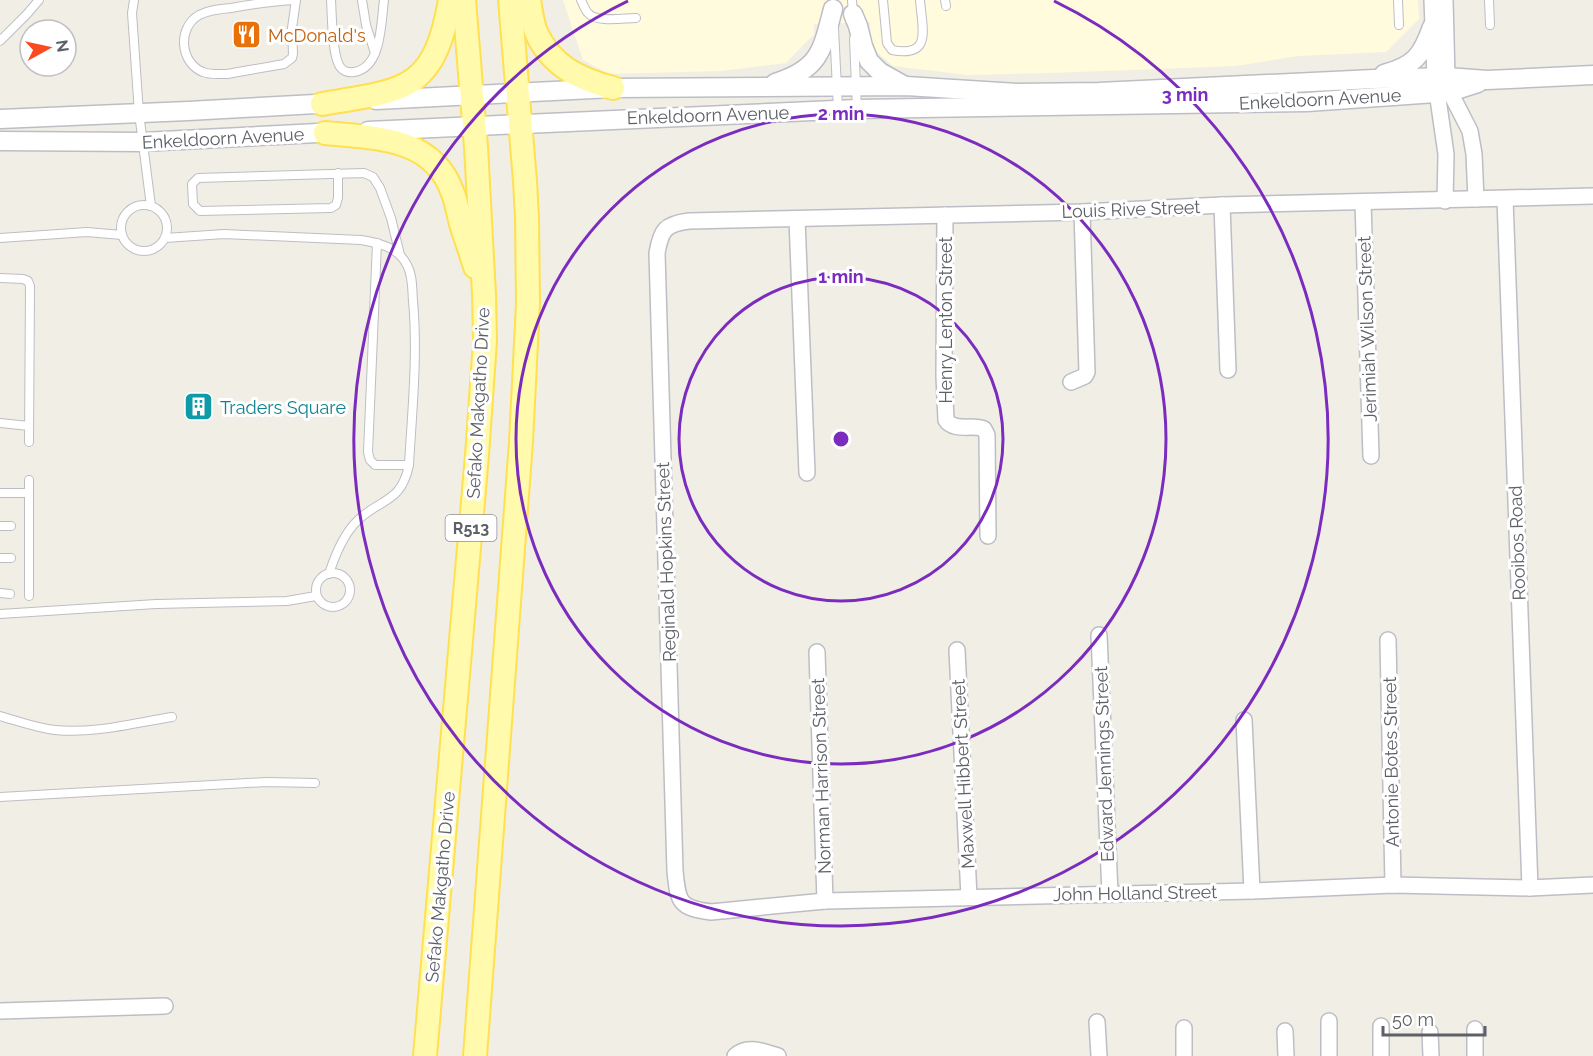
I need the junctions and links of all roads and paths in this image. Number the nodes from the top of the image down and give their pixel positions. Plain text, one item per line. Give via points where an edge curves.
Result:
1 (39, 0) edge
2 (134, 0) edge
3 (296, 0) edge
4 (331, 0) edge
5 (362, 0) edge
6 (384, 0) edge
7 (450, 0) edge
8 (464, 0) edge
9 (510, 0) edge
10 (529, 0) edge
11 (581, 0) edge
12 (884, 0) edge
13 (920, 0) edge
14 (1398, 0) edge
15 (1432, 0) edge
16 (1445, 0) edge
17 (1489, 0) edge
18 (833, 4) edge
19 (852, 7) edge
20 (636, 18) dead end
21 (1400, 25) dead end
22 (1490, 25) dead end
23 (1432, 27) junction
24 (0, 41) edge
25 (375, 53) junction
26 (1593, 75) edge
27 (1374, 79) junction
28 (1443, 85) junction
29 (906, 86) junction
30 (759, 87) junction
31 (837, 87) junction
32 (856, 87) junction
33 (613, 88) junction
34 (517, 93) junction
35 (473, 94) junction
36 (322, 104) junction
37 (857, 109) junction
38 (838, 110) junction
39 (139, 113) junction
40 (0, 119) edge
41 (520, 123) junction
42 (475, 126) junction
43 (325, 133) junction
44 (0, 141) edge
45 (142, 142) junction
46 (338, 173) junction
47 (1593, 196) edge
48 (1476, 199) junction
49 (1505, 199) junction
50 (1445, 201) junction
51 (1363, 202) junction
52 (151, 206) junction
53 (1222, 206) junction
54 (1082, 212) junction
55 (945, 215) junction
56 (797, 219) junction
57 (669, 226) joint
58 (122, 235) junction
59 (165, 237) junction
60 (0, 238) edge
61 (377, 243) junction
62 (400, 255) junction
63 (0, 278) edge
64 (484, 294) junction
65 (1228, 370) dead end
66 (1071, 382) dead end
67 (0, 423) edge
68 (29, 426) junction
69 (29, 442) dead end
70 (1371, 456) dead end
71 (409, 465) junction
72 (807, 473) dead end
73 (29, 480) dead end
74 (0, 493) edge
75 (29, 493) junction
76 (0, 526) edge
77 (11, 526) dead end
78 (988, 536) dead end
79 (0, 558) edge
80 (11, 558) dead end
81 (329, 574) junction
82 (0, 593) edge
83 (10, 594) dead end
84 (29, 596) dead end
85 (316, 596) junction
86 (0, 614) edge
87 (1099, 635) dead end
88 (1388, 640) dead end
89 (957, 650) dead end
90 (817, 652) dead end
91 (0, 716) edge
92 (172, 717) dead end
93 (1244, 720) dead end
94 (315, 783) dead end
95 (0, 797) edge
96 (1394, 885) junction
97 (1593, 885) edge
98 (1530, 888) junction
99 (1252, 891) junction
100 (1110, 894) junction
101 (969, 897) junction
102 (681, 901) joint
103 (825, 901) junction
104 (165, 1006) dead end
105 (0, 1011) edge
106 (1329, 1021) dead end
107 (1097, 1022) dead end
108 (1381, 1026) dead end
109 (1184, 1029) dead end
110 (1475, 1029) dead end
111 (1285, 1031) dead end
112 (1430, 1032) dead end
113 (425, 1056) edge
114 (475, 1056) edge
115 (735, 1056) edge
116 (778, 1056) edge
117 (1099, 1056) edge
118 (1184, 1056) edge
119 (1286, 1056) edge
120 (1329, 1056) edge
121 (1381, 1056) edge
122 (1431, 1056) edge
123 (1475, 1056) edge

1 - 24 lane
2 - 39 lane
3 - 3 lane via 293,54 284,64 217,74 205,73 190,60 183,39 190,22 197,17 206,12
4 - 25 lane via 339,65 344,71 363,70
5 - 25 lane
6 - 25 lane
7 - 36 main road via 440,42 420,75 381,94
8 - 35 main road, Sefako Makgatho Drive / R513
9 - 34 main road, R513
10 - 33 main road via 536,31 558,62 587,81
11 - 20 lane via 594,18
12 - 13 lane via 887,43 892,50 903,52 918,48 922,41
14 - 21 lane
15 - 23 street
16 - 28 street
17 - 22 lane
18 - 30 street via 822,48 813,63 794,76
18 - 31 lane
19 - 29 street via 869,61
19 - 32 lane
23 - 27 street via 1415,60
23 - 28 street
26 - 28 street, Enkeldoorn Avenue
27 - 28 street, Enkeldoorn Avenue
27 - 29 street, Enkeldoorn Avenue via 1099,92 1017,93
28 - 37 street, Enkeldoorn Avenue via 1307,102
28 - 48 street via 1470,131
28 - 50 street
29 - 32 street, Enkeldoorn Avenue
30 - 31 street, Enkeldoorn Avenue
30 - 33 street, Enkeldoorn Avenue
31 - 32 street, Enkeldoorn Avenue
31 - 38 lane
32 - 37 lane
33 - 34 street, Enkeldoorn Avenue
34 - 35 street, Enkeldoorn Avenue
34 - 41 main road, R513
35 - 36 street, Enkeldoorn Avenue
35 - 42 main road, Sefako Makgatho Drive / R513
36 - 39 street, Enkeldoorn Avenue
37 - 38 street, Enkeldoorn Avenue
38 - 41 street, Enkeldoorn Avenue
39 - 40 street, Enkeldoorn Avenue
39 - 45 lane
41 - 42 street, Enkeldoorn Avenue
41 - 114 main road, R513 via 528,303
42 - 43 street, Enkeldoorn Avenue
42 - 64 main road, Sefako Makgatho Drive / R513
43 - 45 street, Enkeldoorn Avenue
43 - 64 main road via 400,143 433,161 452,190
44 - 45 street, Enkeldoorn Avenue
45 - 52 lane
46 - 46 lane via 198,178 192,184 193,204 200,211 331,208 338,198
46 - 62 lane via 373,177 387,208
47 - 49 street, Louis Rive Street
48 - 49 street, Louis Rive Street
48 - 50 street, Louis Rive Street
49 - 98 street, Rooibos Road
50 - 51 street, Louis Rive Street
51 - 53 street, Louis Rive Street
51 - 70 street, Jerimiah Wilson Street
52 - 58 lane via 137,206 125,214
52 - 59 lane via 166,222
53 - 54 street, Louis Rive Street
53 - 65 street
54 - 55 street, Louis Rive Street
54 - 66 street via 1087,372
55 - 56 street, Louis Rive Street
55 - 78 street, Henry Lenton Street via 946,420 949,425 979,427 987,435
56 - 57 street, Louis Rive Street via 689,221
56 - 72 street
57 - 102 street, Reginald Hopkins Street via 660,238 657,253 674,860
58 - 59 lane via 131,247 146,251 154,249
58 - 60 lane via 87,232
59 - 61 lane via 224,234
61 - 62 lane
61 - 71 lane via 368,452 375,465
62 - 71 lane via 411,278 415,319
63 - 68 lane via 23,279 30,286
64 - 113 main road, Sefako Makgatho Drive / R513 via 479,434
67 - 68 lane
68 - 69 lane
71 - 81 lane via 394,497 358,520 348,533
73 - 75 lane
74 - 75 lane
75 - 84 lane
76 - 77 lane
79 - 80 lane
81 - 85 lane via 317,584
81 - 85 lane via 345,579 347,599 339,606 328,607
82 - 83 lane
85 - 86 lane via 287,601
87 - 100 street, Edward Jennings Street
88 - 96 street, Antonie Botes Street
89 - 101 street, Maxwell Hibbert Street
90 - 103 street, Norman Harrison Street
91 - 92 lane via 65,731
93 - 99 street
94 - 95 lane via 266,782
96 - 98 street, John Holland Street
96 - 99 street, John Holland Street
97 - 98 street, John Holland Street
99 - 100 street, John Holland Street
100 - 101 street, John Holland Street
101 - 103 street, John Holland Street
102 - 103 street, John Holland Street via 687,907 711,912
104 - 105 street
106 - 120 street
107 - 117 street
108 - 121 street
109 - 118 street
110 - 123 street
111 - 119 street
112 - 122 street
115 - 116 street via 748,1049

